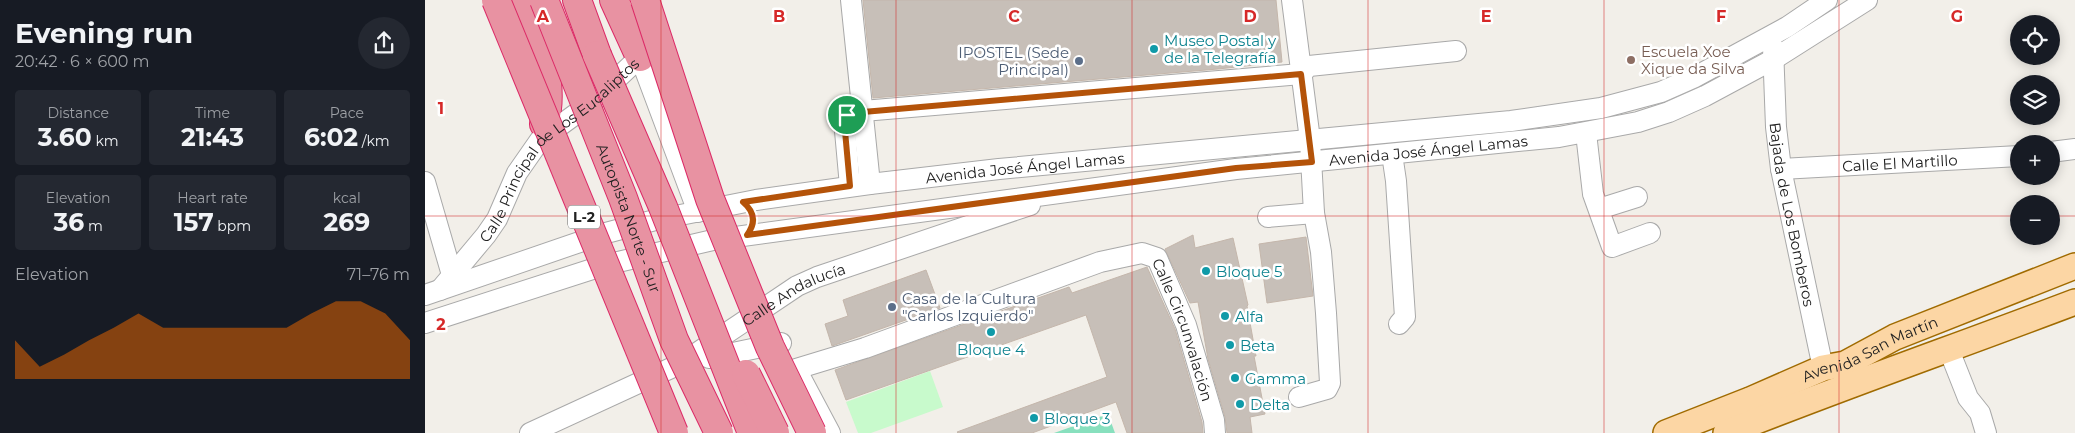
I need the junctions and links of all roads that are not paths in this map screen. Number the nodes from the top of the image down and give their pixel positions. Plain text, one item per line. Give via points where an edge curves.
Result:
1 (497, 0) edge
2 (522, 0) edge
3 (545, 0) edge
4 (577, 0) edge
5 (613, 0) edge
6 (645, 0) edge
7 (651, 0) edge
8 (851, 0) edge
9 (1291, 0) edge
10 (1827, 0) edge
11 (1867, 0) edge
12 (1797, 10) edge
13 (1771, 36) junction
14 (1801, 41) junction
15 (1456, 51) dead end
16 (640, 57) junction
17 (1774, 59) junction
18 (1301, 74) junction
19 (863, 112) junction
20 (1586, 133) junction
21 (540, 140) junction
22 (1310, 140) junction
23 (2075, 149) edge
24 (2060, 151) edge
25 (1392, 154) junction
26 (2010, 156) edge
27 (1312, 162) junction
28 (1781, 169) junction
29 (425, 182) edge
30 (870, 184) junction
31 (850, 186) junction
32 (1073, 190) junction
33 (1637, 197) dead end
34 (743, 202) junction
35 (663, 207) junction
36 (1599, 209) junction
37 (698, 212) junction
38 (1313, 213) junction
39 (1268, 218) dead end
40 (1650, 233) dead end
41 (747, 235) junction
42 (2075, 266) edge
43 (2075, 284) edge
44 (439, 287) edge
45 (2075, 302) edge
46 (425, 324) edge
47 (1399, 324) dead end
48 (1929, 346) junction
49 (678, 352) junction
50 (1834, 366) junction
51 (796, 369) junction
52 (1837, 390) junction
53 (1299, 397) dead end
54 (1756, 418) edge
55 (530, 433) edge
56 (674, 433) edge
57 (693, 433) edge
58 (719, 433) edge
59 (752, 433) edge
60 (775, 433) edge
61 (813, 433) edge
62 (830, 433) edge
63 (1215, 433) edge
64 (1666, 433) edge
65 (1726, 433) edge
66 (1986, 433) edge

1 - 56 highway, L-2, bridge
2 - 21 highway via 541,50 547,79 548,110
3 - 49 highway, Autopista Norte - Sur, bridge via 623,198
4 - 35 highway, bridge via 597,55
5 - 16 highway
6 - 61 highway, bridge via 710,199 770,347
7 - 16 street, Calle Principal de Los Eucaliptos via 652,42
8 - 19 street
9 - 18 street
10 - 12 street, Avenida José Ángel Lamas
11 - 14 street, Avenida José Ángel Lamas
12 - 13 street, Avenida José Ángel Lamas
12 - 14 street
13 - 17 street
13 - 22 street, Avenida José Ángel Lamas via 1661,92 1609,106 1511,121
14 - 17 street, Avenida José Ángel Lamas
15 - 18 street via 1309,66
16 - 21 street, Calle Principal de Los Eucaliptos via 591,103
16 - 37 street
17 - 20 street, Avenida José Ángel Lamas via 1669,112
17 - 28 street, Bajada de Los Bomberos
18 - 19 street
18 - 22 street
19 - 30 street
19 - 31 street via 847,115 844,120
20 - 25 street, Avenida José Ángel Lamas
20 - 36 street via 1593,194
21 - 44 street, Calle Principal de Los Eucaliptos via 517,174 497,219
22 - 27 street
22 - 30 street, Avenida José Ángel Lamas
23 - 24 street
25 - 27 street, Avenida José Ángel Lamas
25 - 47 street via 1405,317
26 - 28 street, Calle El Martillo
27 - 32 street, Avenida José Ángel Lamas via 1236,168
27 - 38 street
28 - 50 street, Bajada de Los Bomberos
29 - 44 street
30 - 31 street, Avenida José Ángel Lamas
31 - 34 street, Avenida José Ángel Lamas
32 - 41 street, Avenida José Ángel Lamas
32 - 49 street, Calle Andalucía via 817,277
33 - 36 street
34 - 37 street, Avenida José Ángel Lamas
34 - 41 street via 753,216
35 - 59 highway, bridge
35 - 60 highway, bridge
36 - 40 street via 1612,248
37 - 44 street, Avenida José Ángel Lamas via 606,234
38 - 39 street
38 - 53 street via 1321,252 1330,384 1327,389
41 - 46 street, Avenida José Ángel Lamas via 630,258
42 - 50 main road, Avenida San Martín
43 - 48 main road
45 - 48 main road, Avenida San Martín
48 - 50 main road
48 - 52 main road
48 - 52 main road, Avenida San Martín
48 - 66 street via 1980,413
49 - 51 street via 781,343
49 - 55 street, Calle Andalucía
49 - 57 highway via 668,359 670,385
49 - 58 highway, Autopista Norte - Sur, bridge
50 - 54 main road, Avenida San Martín
51 - 62 street
51 - 63 street, Calle Circunvalación via 865,348 1100,262 1143,253 1157,258 1185,325
52 - 54 main road, Avenida San Martín
54 - 64 main road, Avenida San Martín
54 - 65 main road, Avenida San Martín

